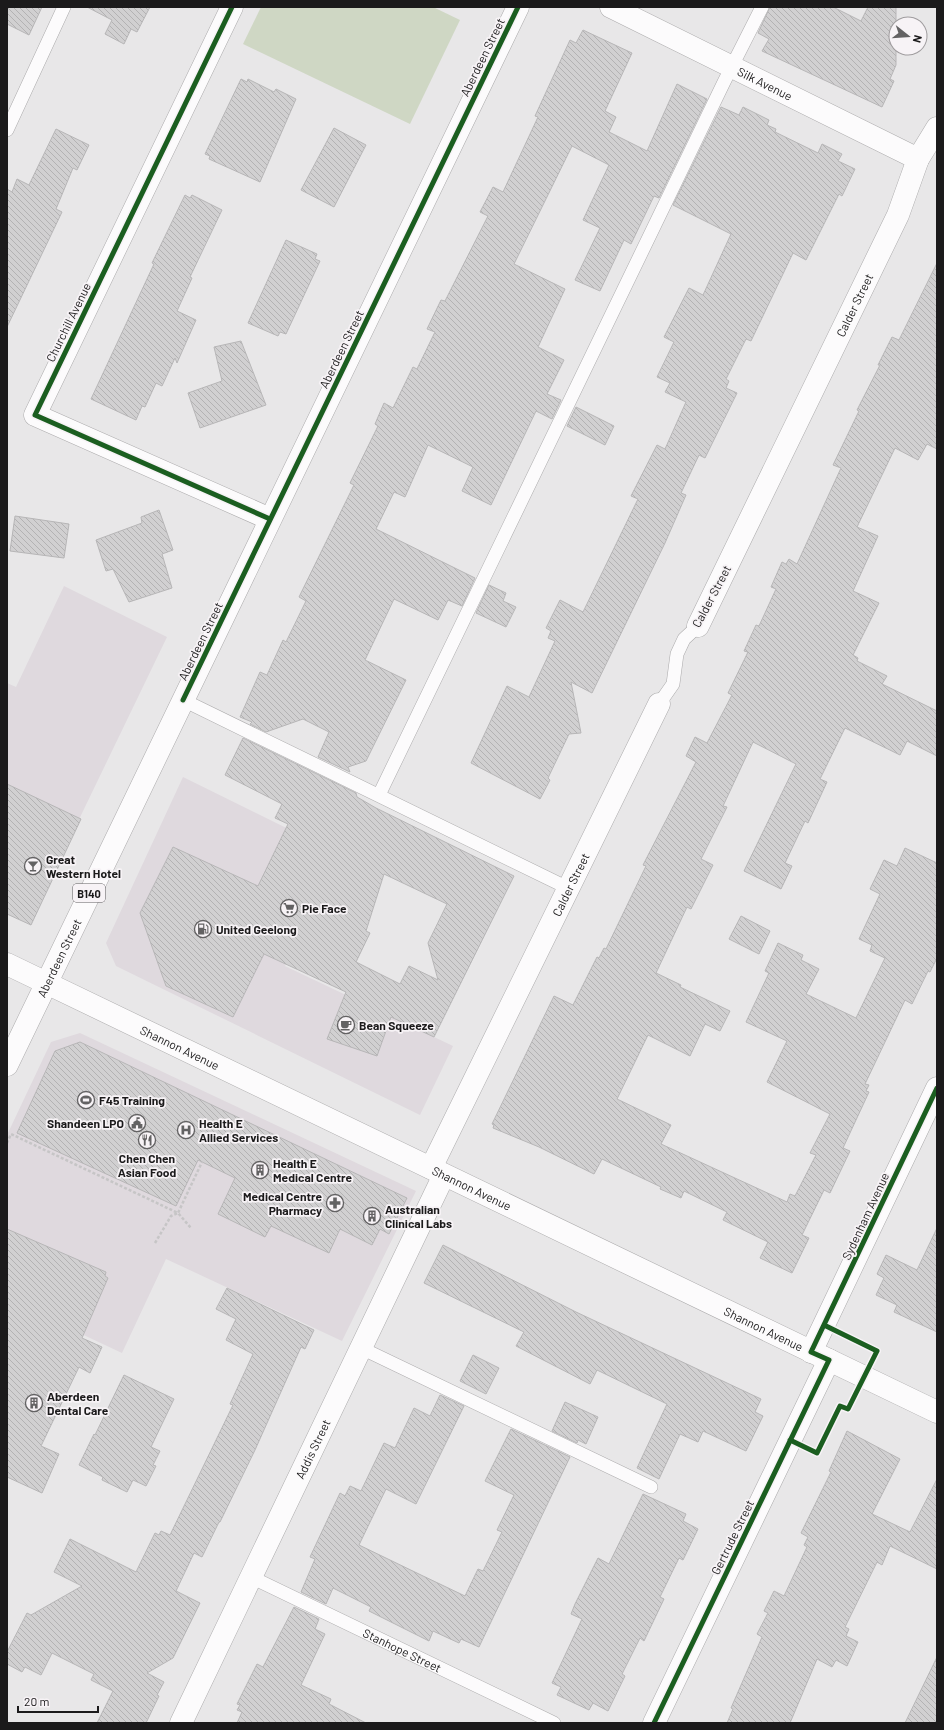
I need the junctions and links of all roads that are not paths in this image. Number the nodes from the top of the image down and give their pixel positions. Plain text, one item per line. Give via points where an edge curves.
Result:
1 (64, 7) edge
2 (232, 7) edge
3 (518, 7) edge
4 (611, 7) edge
5 (762, 7) edge
6 (731, 67) junction
7 (937, 128) edge
8 (7, 130) edge
9 (918, 159) junction
10 (270, 519) junction
11 (698, 626) joint
12 (183, 700) junction
13 (660, 704) joint
14 (379, 796) junction
15 (568, 888) junction
16 (7, 964) edge
17 (46, 982) junction
18 (7, 1065) edge
19 (937, 1088) edge
20 (438, 1172) junction
21 (362, 1348) junction
22 (820, 1356) junction
23 (937, 1412) edge
24 (651, 1487) dead end
25 (251, 1577) junction
26 (181, 1723) edge
27 (554, 1723) edge
28 (654, 1723) edge

1 - 8 lane
2 - 10 street, Churchill Avenue via 34,415
3 - 10 street, Aberdeen Street / B140
4 - 6 street, Silk Avenue
5 - 6 lane
6 - 9 street, Silk Avenue
6 - 14 lane
7 - 9 street, Calder Street
9 - 11 street, Calder Street via 898,214
10 - 12 street, Aberdeen Street / B140
11 - 13 lane, Calder Street via 684,640 677,654 673,684
12 - 14 lane
12 - 17 street, Aberdeen Street / B140
13 - 15 street, Calder Street
14 - 15 lane
15 - 20 street, Calder Street
16 - 17 street, Shannon Avenue
17 - 18 street, Aberdeen Street / B140
17 - 20 street, Shannon Avenue
19 - 22 street, Sydenham Avenue
20 - 21 street, Addis Street
20 - 22 street, Shannon Avenue
21 - 24 lane
21 - 25 street, Addis Street
22 - 23 street, Shannon Avenue
22 - 28 street, Gertrude Street
25 - 26 street, Addis Street
25 - 27 lane, Stanhope Street

